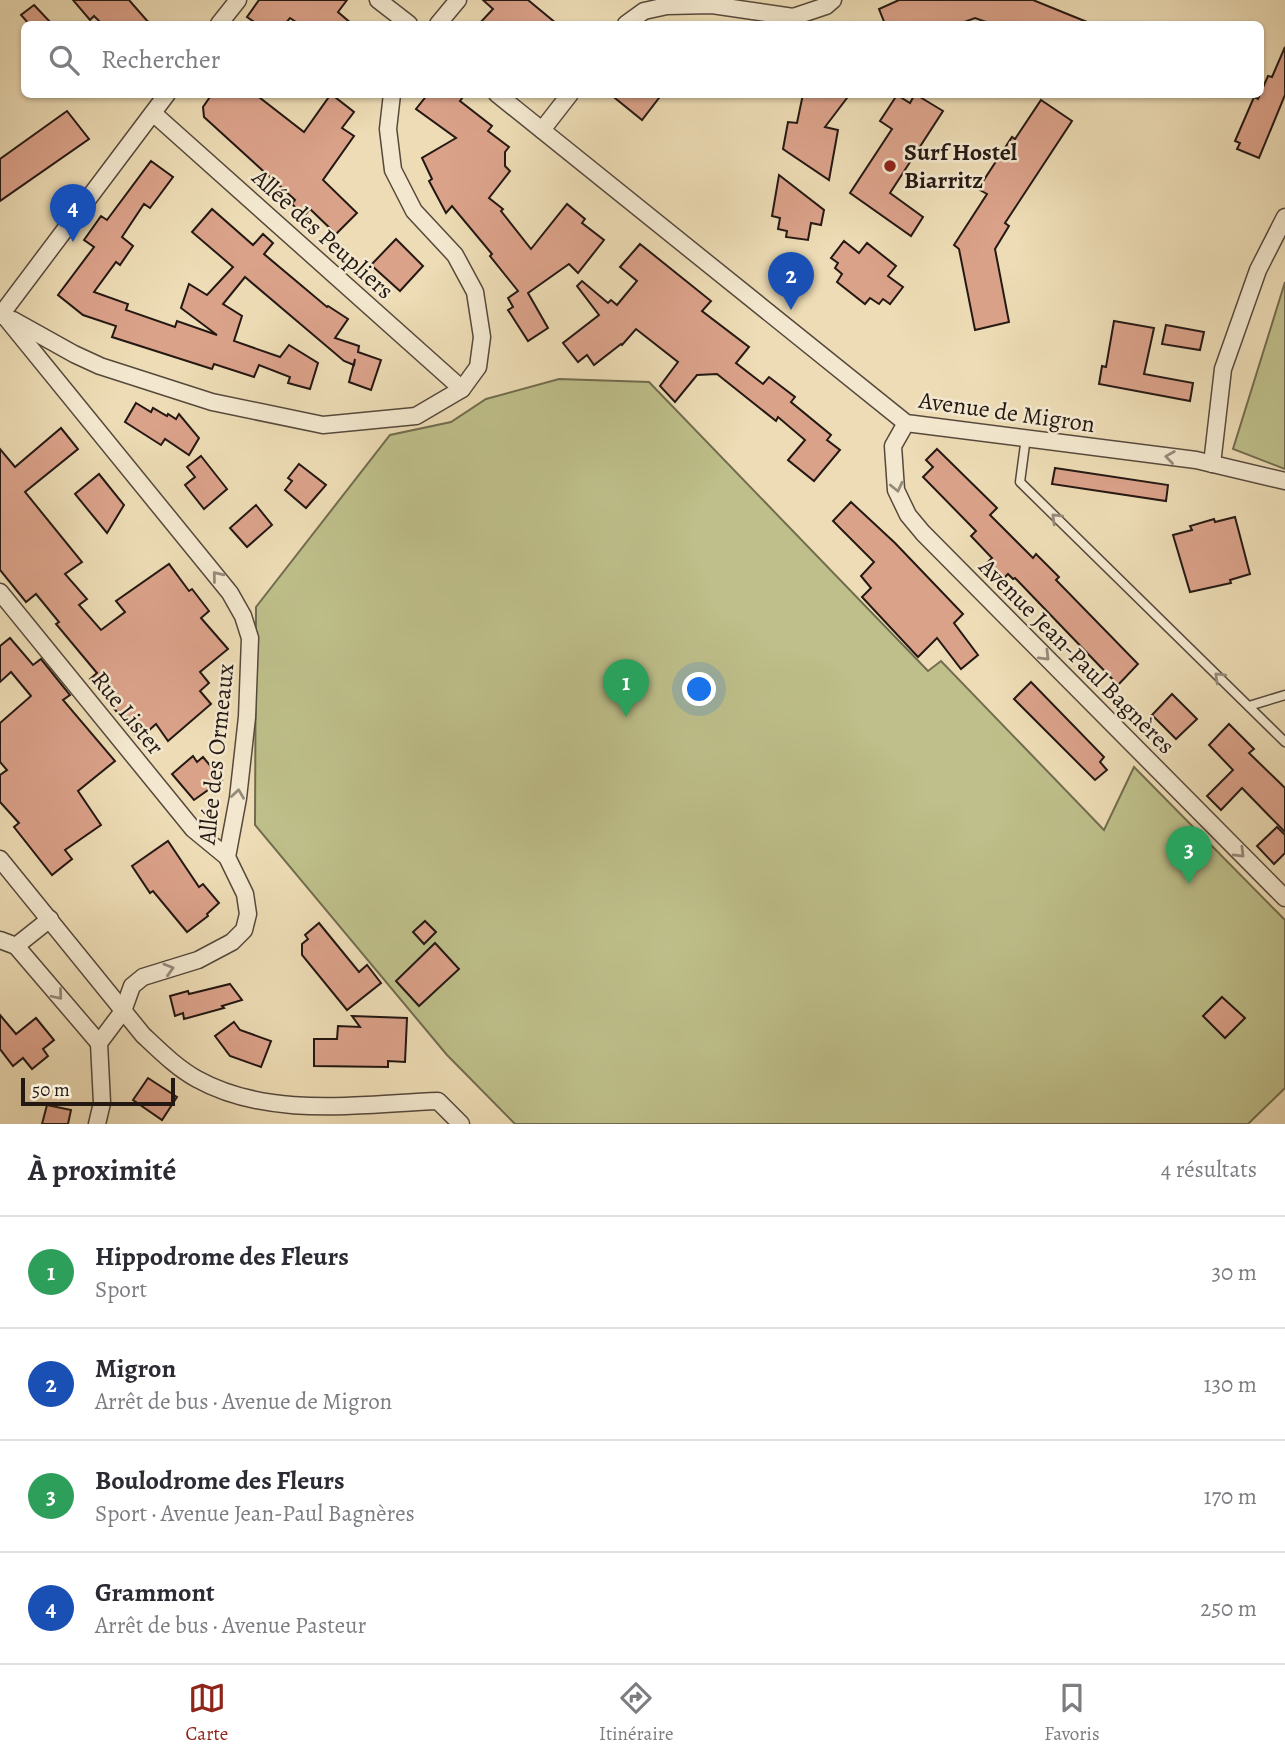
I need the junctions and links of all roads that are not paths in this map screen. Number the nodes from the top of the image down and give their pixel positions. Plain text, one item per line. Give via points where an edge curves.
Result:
1 (237, 0) edge
2 (378, 0) edge
3 (458, 0) edge
4 (833, 0) edge
5 (221, 21) edge
6 (405, 21) edge
7 (440, 21) edge
8 (630, 21) edge
9 (164, 98) edge
10 (392, 98) edge
11 (502, 98) edge
12 (567, 98) edge
13 (153, 113) junction
14 (542, 130) junction
15 (1285, 217) edge
16 (1, 315) edge
17 (462, 390) junction
18 (906, 423) junction
19 (1026, 437) junction
20 (1212, 464) junction
21 (1285, 481) edge
22 (0, 592) edge
23 (1285, 695) edge
24 (1249, 706) junction
25 (1285, 742) edge
26 (227, 857) junction
27 (0, 859) edge
28 (1285, 898) edge
29 (50, 919) junction
30 (0, 940) edge
31 (16, 946) junction
32 (123, 1011) junction
33 (99, 1044) junction
34 (97, 1124) edge
35 (461, 1124) edge

1 - 5 street
2 - 6 street
3 - 7 street
4 - 8 street via 793,17 712,5 667,5 644,11
9 - 13 street
10 - 17 street via 388,129 393,170 414,211 455,255 474,292 482,337 478,367
11 - 14 street, Avenue de Migron
12 - 14 street
13 - 16 street
13 - 17 street, Allée des Peupliers
14 - 18 street, Avenue de Migron
15 - 20 street via 1258,270 1223,369
16 - 17 street via 100,366 212,402 323,425 416,416
26 -> 16 street, Allée des Ormeaux via 247,717 250,638 243,615 81,407
18 - 19 street, Avenue de Migron
18 -> 28 street, Avenue Jean-Paul Bagnères via 893,446 896,490 908,515
20 -> 19 street, Avenue de Migron
24 -> 19 lane via 1020,482
20 - 21 street, Avenue de Migron
22 - 26 street, Rue Lister via 193,829
23 - 24 lane
24 - 25 lane
32 -> 26 street, Allée des Ormeaux via 132,986 143,977 198,960 244,930 248,914 245,894
27 - 29 street
29 - 31 street
29 - 32 street
30 - 31 street
31 -> 33 street
32 - 33 street
32 - 35 street via 167,1058 196,1079 235,1095 278,1104 438,1101
33 - 34 street via 102,1103

